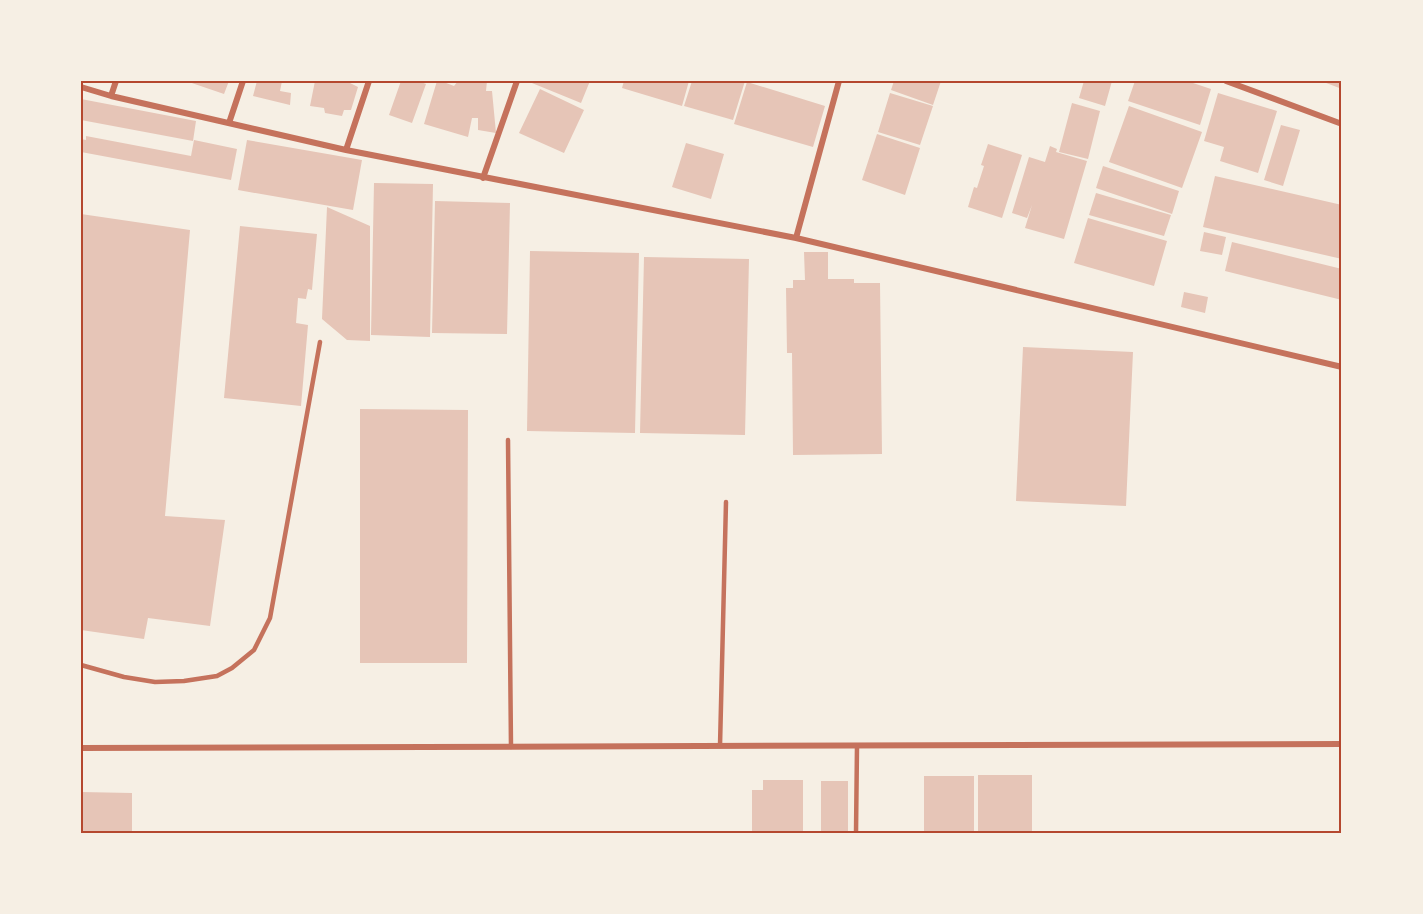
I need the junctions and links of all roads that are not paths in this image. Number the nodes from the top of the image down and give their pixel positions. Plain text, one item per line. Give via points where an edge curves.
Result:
1 (116, 81) edge
2 (243, 81) edge
3 (369, 81) edge
4 (517, 81) edge
5 (839, 81) edge
6 (1226, 81) edge
7 (81, 87) edge
8 (111, 96) junction
9 (229, 123) junction
10 (1342, 124) edge
11 (346, 150) junction
12 (483, 178) junction
13 (796, 238) junction
14 (320, 342) dead end
15 (1342, 367) edge
16 (508, 440) dead end
17 (726, 502) dead end
18 (81, 665) edge
19 (1342, 744) edge
20 (720, 746) junction
21 (857, 746) junction
22 (511, 747) junction
23 (81, 748) edge
24 (856, 833) edge

1 - 8 street
2 - 9 street
3 - 11 street
4 - 12 street
5 - 13 street
6 - 10 street
7 - 8 street
8 - 9 street
9 - 11 street
11 - 12 street
12 - 13 street
13 - 15 street
14 - 18 lane via 270,618 254,650 217,676 184,681 155,682
16 - 22 lane
17 - 20 lane
19 - 21 street
20 - 21 street
20 - 22 street
21 - 24 lane
22 - 23 street

